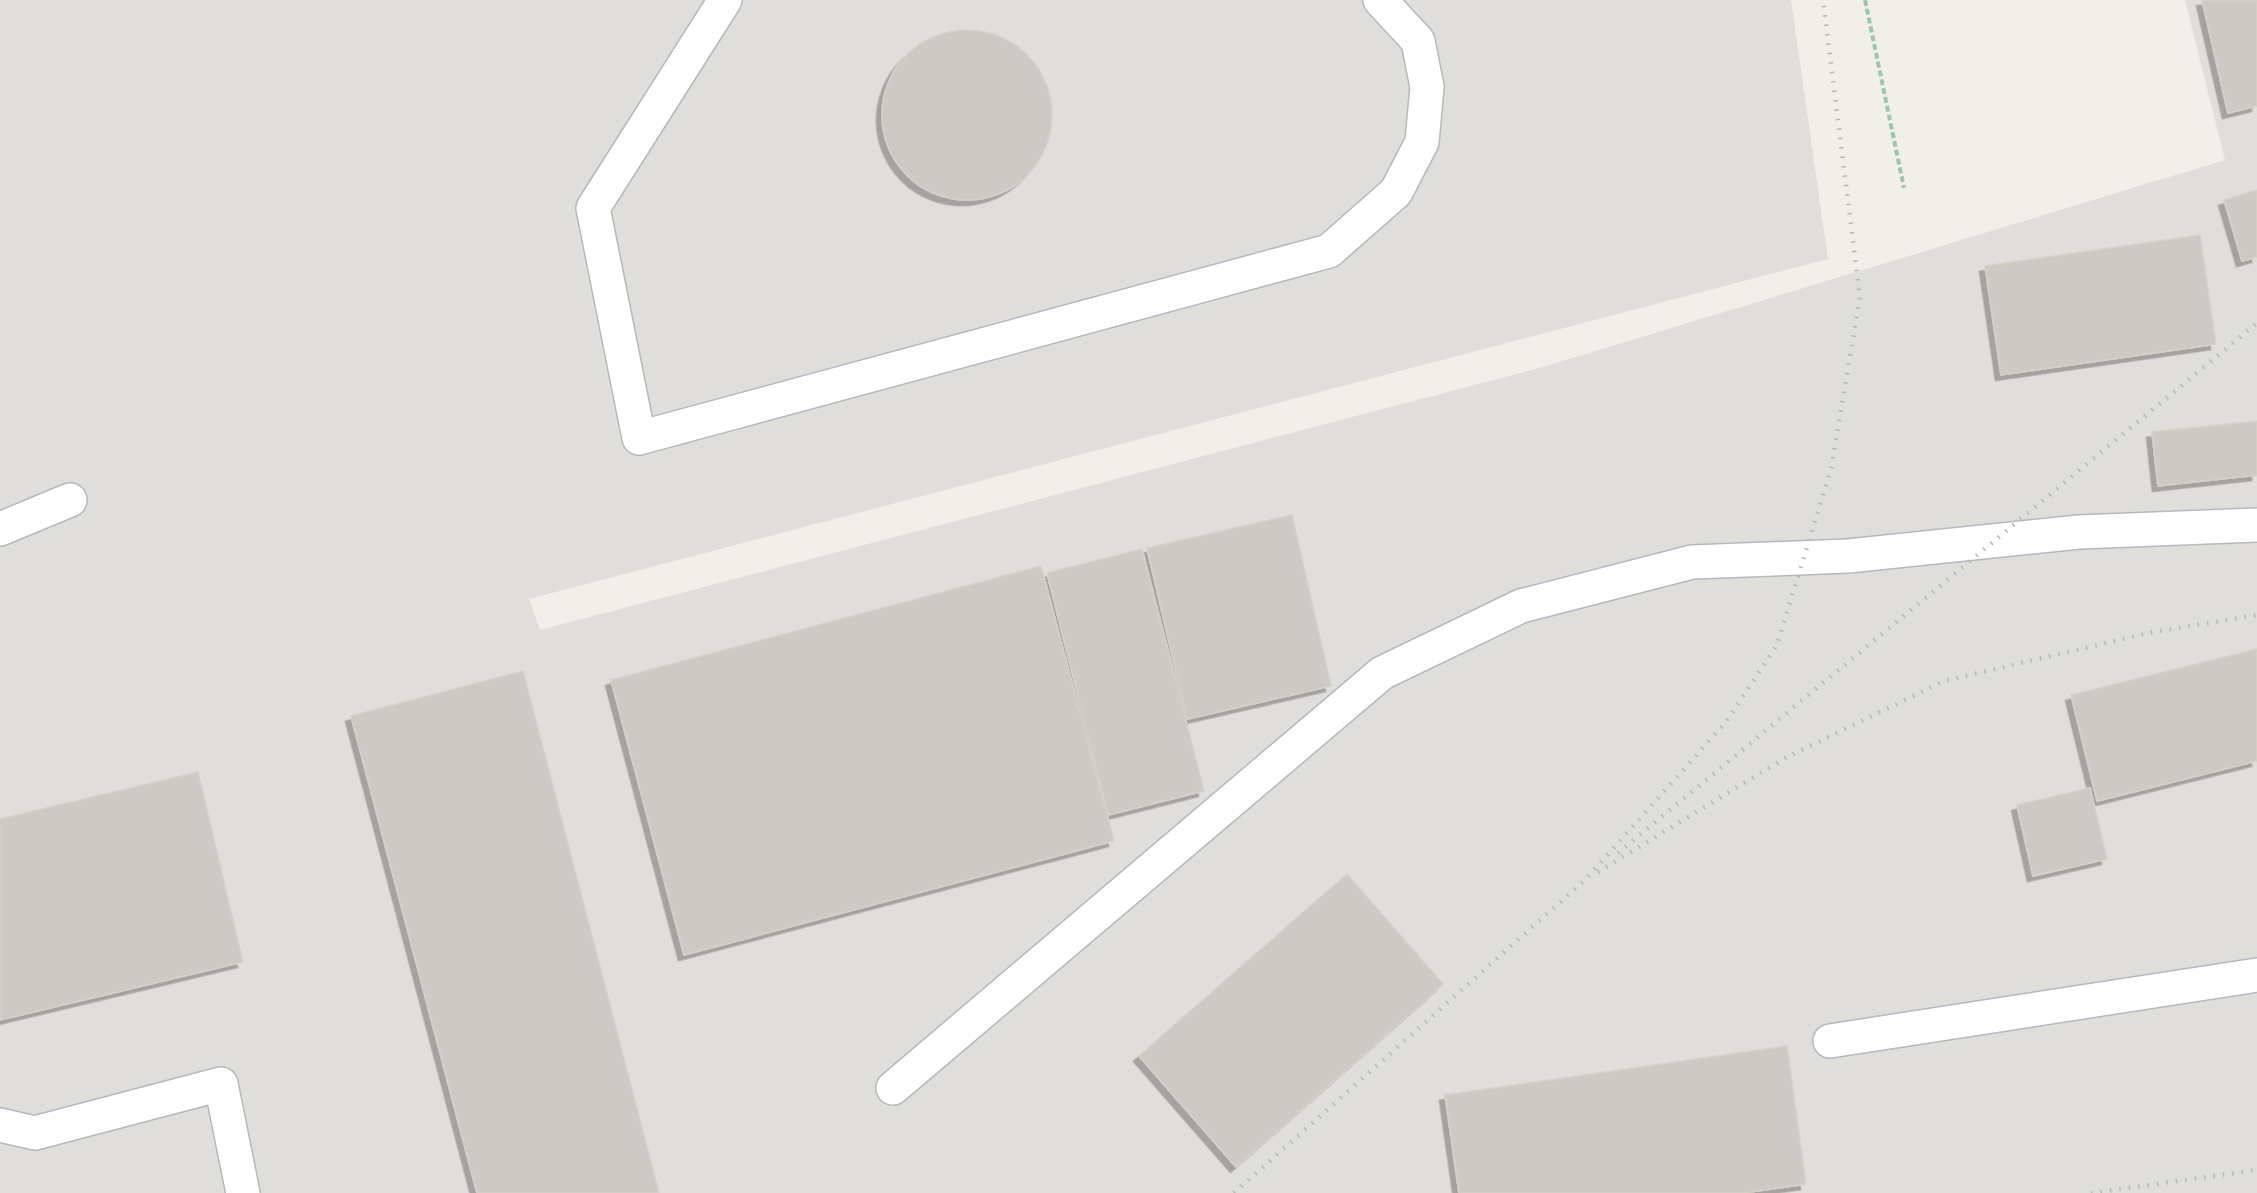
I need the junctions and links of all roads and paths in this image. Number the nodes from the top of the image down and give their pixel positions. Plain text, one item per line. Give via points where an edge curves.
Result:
1 (725, 0) edge
2 (1380, 0) edge
3 (1865, 0) edge
4 (1904, 188) dead end
5 (70, 500) dead end
6 (2257, 525) edge
7 (0, 529) edge
8 (2257, 975) edge
9 (1830, 1041) dead end
10 (892, 1088) dead end
11 (0, 1125) edge
12 (243, 1193) edge

1 - 2 street via 593,208 639,438 1329,251 1396,192 1422,142 1427,87 1418,41
3 - 4 path
5 - 7 street
6 - 10 street via 2079,532 1848,556 1692,562 1521,606 1382,673
8 - 9 street
11 - 12 street via 35,1133 221,1084

